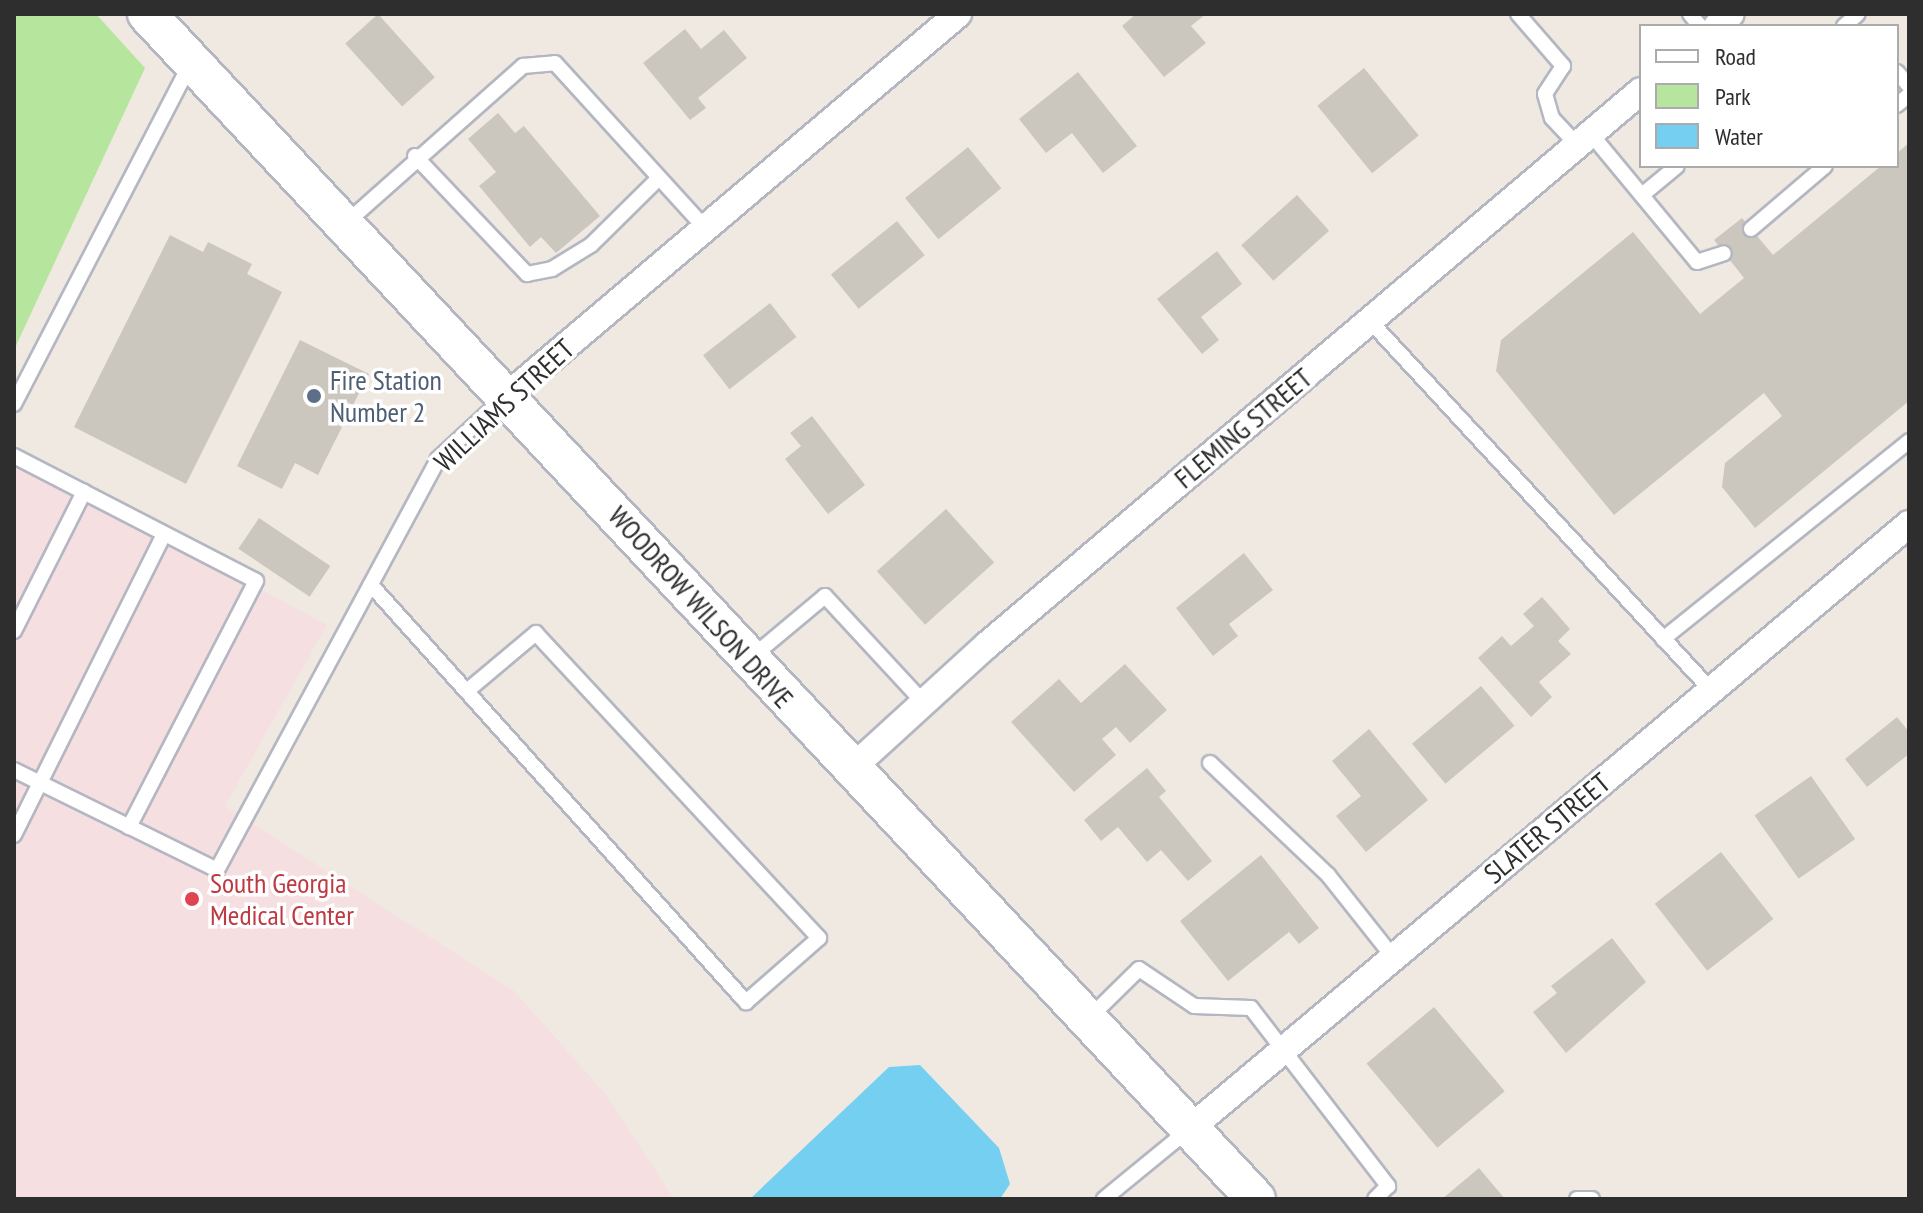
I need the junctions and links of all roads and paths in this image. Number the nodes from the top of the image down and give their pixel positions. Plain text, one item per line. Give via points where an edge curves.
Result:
1 (1518, 14) edge
2 (152, 16) edge
3 (941, 19) edge
4 (191, 62) junction
5 (1639, 93) edge
6 (1584, 140) junction
7 (415, 156) junction
8 (1675, 168) edge
9 (1823, 168) edge
10 (659, 178) junction
11 (1642, 195) junction
12 (345, 224) junction
13 (705, 228) junction
14 (1751, 229) dead end
15 (1724, 253) dead end
16 (1370, 321) junction
17 (507, 396) junction
18 (14, 404) edge
19 (1909, 441) edge
20 (14, 456) edge
21 (84, 492) junction
22 (1909, 524) edge
23 (164, 534) junction
24 (371, 585) junction
25 (14, 631) edge
26 (1663, 639) junction
27 (748, 660) junction
28 (1711, 690) junction
29 (467, 691) junction
30 (923, 702) junction
31 (1210, 763) dead end
32 (14, 770) edge
33 (850, 770) junction
34 (41, 784) junction
35 (129, 827) junction
36 (14, 835) edge
37 (1393, 957) junction
38 (1085, 1022) junction
39 (1280, 1052) junction
40 (1186, 1132) junction
41 (1104, 1199) edge
42 (1256, 1199) edge
43 (1375, 1199) edge
44 (1577, 1199) edge
45 (1592, 1199) edge

1 - 6 lane via 1563,66 1545,94 1552,118
2 - 4 main road, WOODROW WILSON DRIVE
3 - 13 street, WILLIAMS STREET
4 - 12 main road, WOODROW WILSON DRIVE
4 - 18 lane
5 - 6 street, FLEMING STREET
6 - 11 lane
6 - 16 street, FLEMING STREET
7 - 10 lane via 523,66 555,63
7 - 10 lane via 527,274 552,269 591,245
7 - 12 lane
8 - 11 lane
9 - 14 lane
10 - 13 lane
11 - 15 lane via 1697,262
12 - 17 main road, WOODROW WILSON DRIVE
13 - 17 street, WILLIAMS STREET
16 - 26 lane
16 - 30 street, FLEMING STREET
17 - 24 lane, WILLIAMS STREET via 438,459
17 - 27 main road, WOODROW WILSON DRIVE
19 - 26 lane
20 - 21 lane
21 - 23 lane
21 - 25 lane
22 - 28 street, SLATER STREET
23 - 34 lane
23 - 35 lane via 256,581
24 - 29 lane
24 - 35 lane, WILLIAMS STREET via 217,870
26 - 28 lane
27 - 30 lane via 825,596
27 - 33 main road, WOODROW WILSON DRIVE
28 - 37 street, SLATER STREET
29 - 29 lane via 746,1002 819,938 536,633
30 - 33 street, FLEMING STREET
31 - 37 lane via 1328,875
32 - 34 lane
33 - 38 main road, WOODROW WILSON DRIVE
34 - 35 lane
34 - 36 lane
37 - 39 street, SLATER STREET
38 - 39 lane via 1139,969 1194,1006 1222,1013 1251,1008
38 - 40 main road, WOODROW WILSON DRIVE
39 - 40 street, SLATER STREET
39 - 43 lane via 1388,1186
40 - 41 lane
40 - 42 main road, WOODROW WILSON DRIVE
44 - 45 lane

